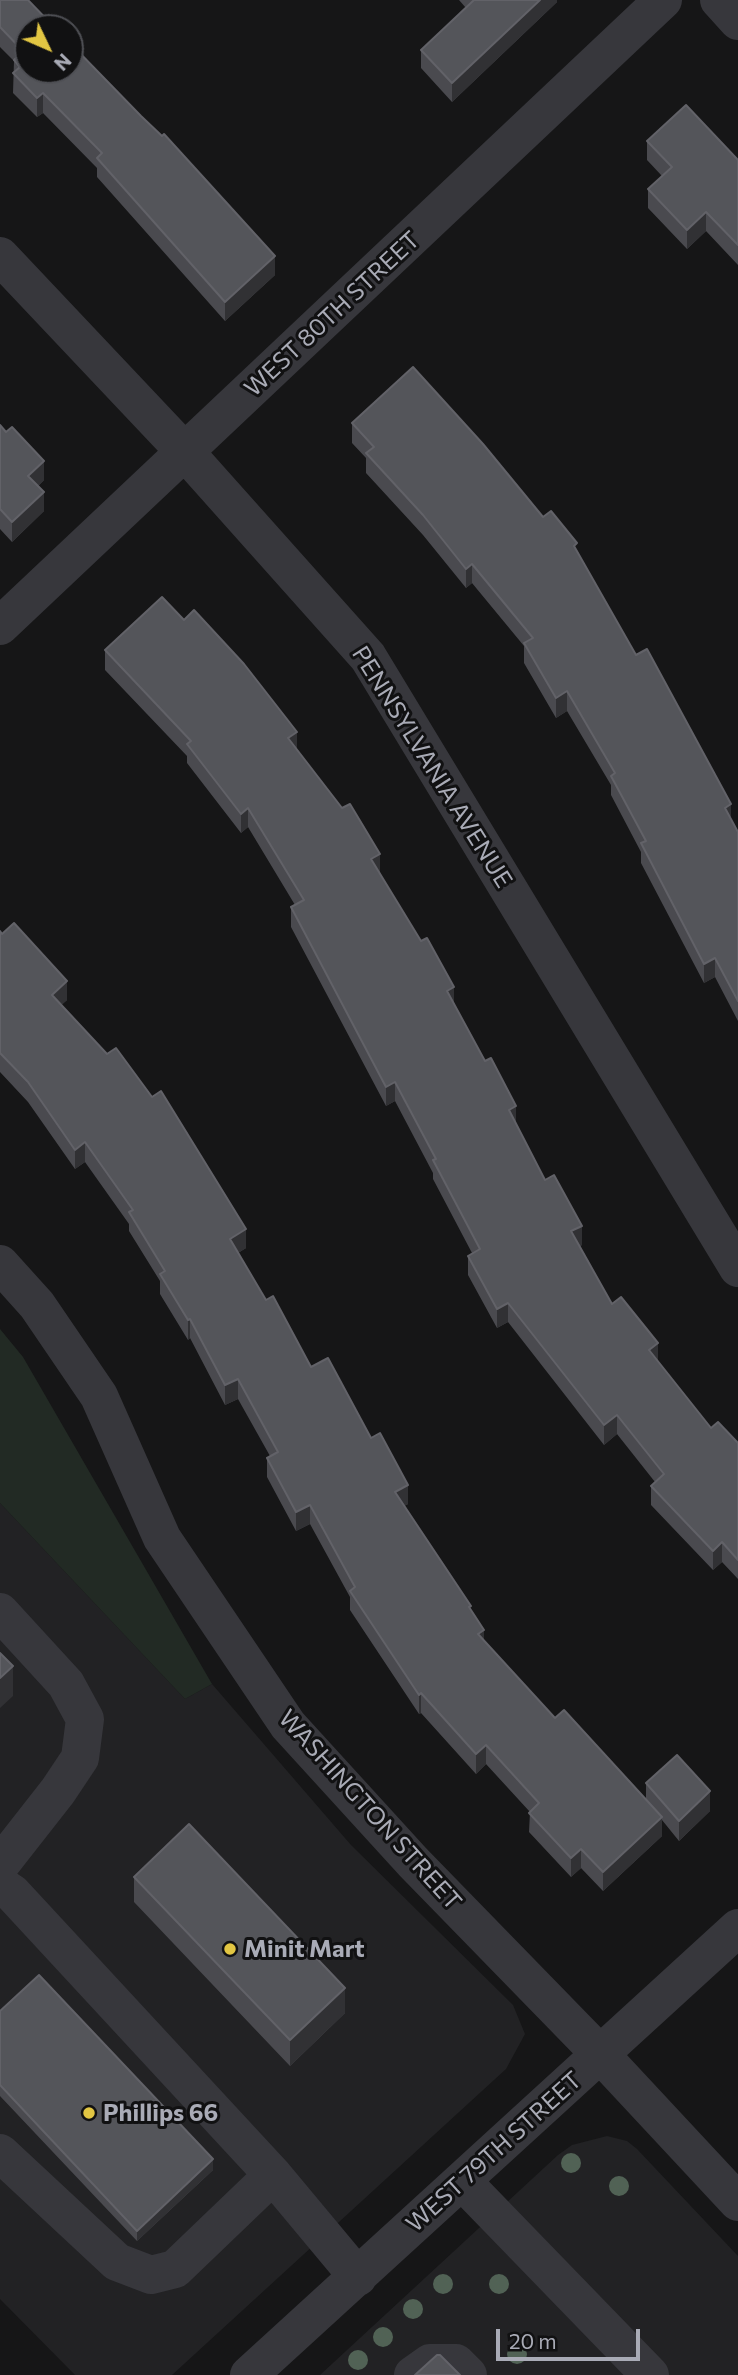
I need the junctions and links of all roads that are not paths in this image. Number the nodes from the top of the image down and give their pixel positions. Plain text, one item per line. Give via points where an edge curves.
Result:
1 (663, 0) edge
2 (719, 0) edge
3 (738, 21) edge
4 (0, 256) edge
5 (186, 453) junction
6 (0, 626) edge
7 (0, 1264) edge
8 (738, 1268) edge
9 (0, 1612) edge
10 (0, 1865) edge
11 (0, 1885) edge
12 (738, 1928) edge
13 (601, 2055) junction
14 (0, 2154) edge
15 (273, 2175) junction
16 (463, 2181) junction
17 (738, 2202) edge
18 (358, 2277) junction
19 (249, 2375) edge
20 (413, 2375) edge
21 (468, 2375) edge
22 (650, 2375) edge

1 - 5 street, WEST 80TH STREET
2 - 3 street
4 - 5 street, PENNSYLVANIA AVENUE
5 - 6 street, WEST 80TH STREET
5 - 8 street, PENNSYLVANIA AVENUE via 368,656
7 - 13 street, WASHINGTON STREET via 37,1305 99,1396 162,1538 288,1725 413,1862
9 - 10 street via 66,1684 85,1719 80,1758
11 - 15 street
12 - 13 street, WEST 79TH STREET
13 - 16 street, WEST 79TH STREET
13 - 17 street, WASHINGTON STREET
14 - 15 street via 117,2262 151,2275 175,2269
15 - 18 street
16 - 18 street, WEST 79TH STREET
16 - 22 street
18 - 19 street, WEST 79TH STREET
20 - 21 street via 430,2363 456,2363

